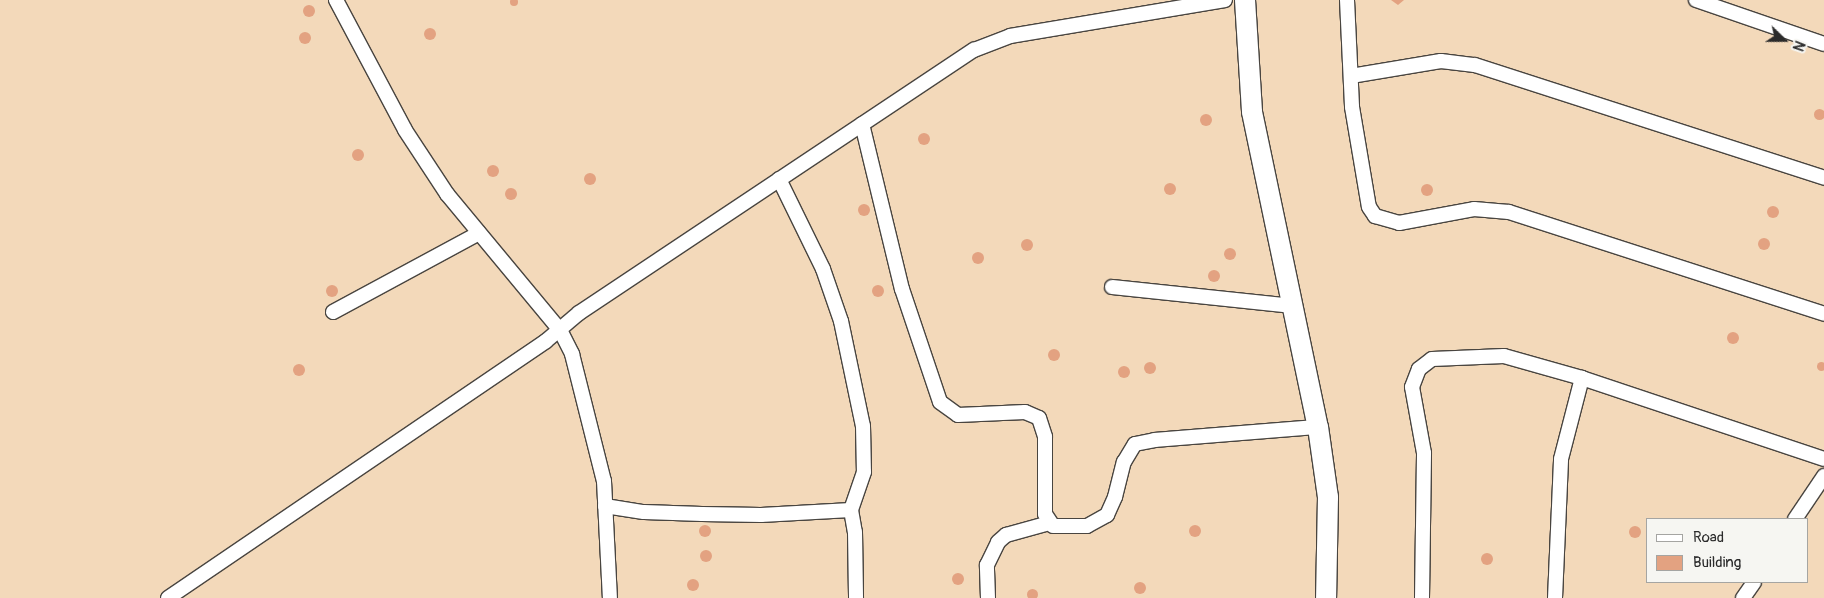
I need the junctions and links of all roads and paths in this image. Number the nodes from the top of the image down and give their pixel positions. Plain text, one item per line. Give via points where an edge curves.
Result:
1 (336, 0) edge
2 (1225, 0) edge
3 (1246, 0) edge
4 (1347, 0) edge
5 (1696, 0) edge
6 (1824, 44) edge
7 (1350, 76) junction
8 (862, 124) junction
9 (1824, 178) edge
10 (779, 179) junction
11 (479, 233) junction
12 (1112, 287) dead end
13 (1293, 306) junction
14 (333, 312) dead end
15 (1824, 314) edge
16 (560, 330) junction
17 (1582, 378) junction
18 (1318, 428) junction
19 (1824, 459) edge
20 (1824, 476) edge
21 (605, 506) junction
22 (851, 510) junction
23 (1796, 518) edge
24 (1049, 523) junction
25 (1753, 583) edge
26 (168, 598) edge
27 (610, 598) edge
28 (856, 598) edge
29 (988, 598) edge
30 (1326, 598) edge
31 (1422, 598) edge
32 (1556, 598) edge
33 (1743, 598) edge

1 - 11 street via 405,130 447,194
2 - 8 street via 1010,36 974,50
3 - 13 street via 1252,112
4 - 7 street
5 - 6 street
7 - 9 street via 1441,61 1475,65
7 - 15 street via 1369,207 1382,220 1399,223 1474,208 1509,212
8 - 10 street
8 - 24 street via 902,289 940,402 958,415 1025,412 1039,418 1045,437 1045,514
10 - 16 street
10 - 22 street via 823,269 842,321 866,456
11 - 14 street
11 - 16 street
12 - 13 street
13 - 18 street
16 - 21 street via 580,378 604,481
16 - 26 street
17 - 19 street
17 - 31 street via 1497,354 1438,358 1419,369 1412,387 1424,453
17 - 32 street via 1562,451
18 - 24 street via 1135,444 1124,462 1116,497 1107,515 1087,526 1059,528
18 - 30 street via 1328,497
20 - 23 street
21 - 22 street via 644,512 702,514
21 - 27 street
22 - 28 street via 855,532
24 - 29 street via 1006,535 998,542 987,565
25 - 33 street

